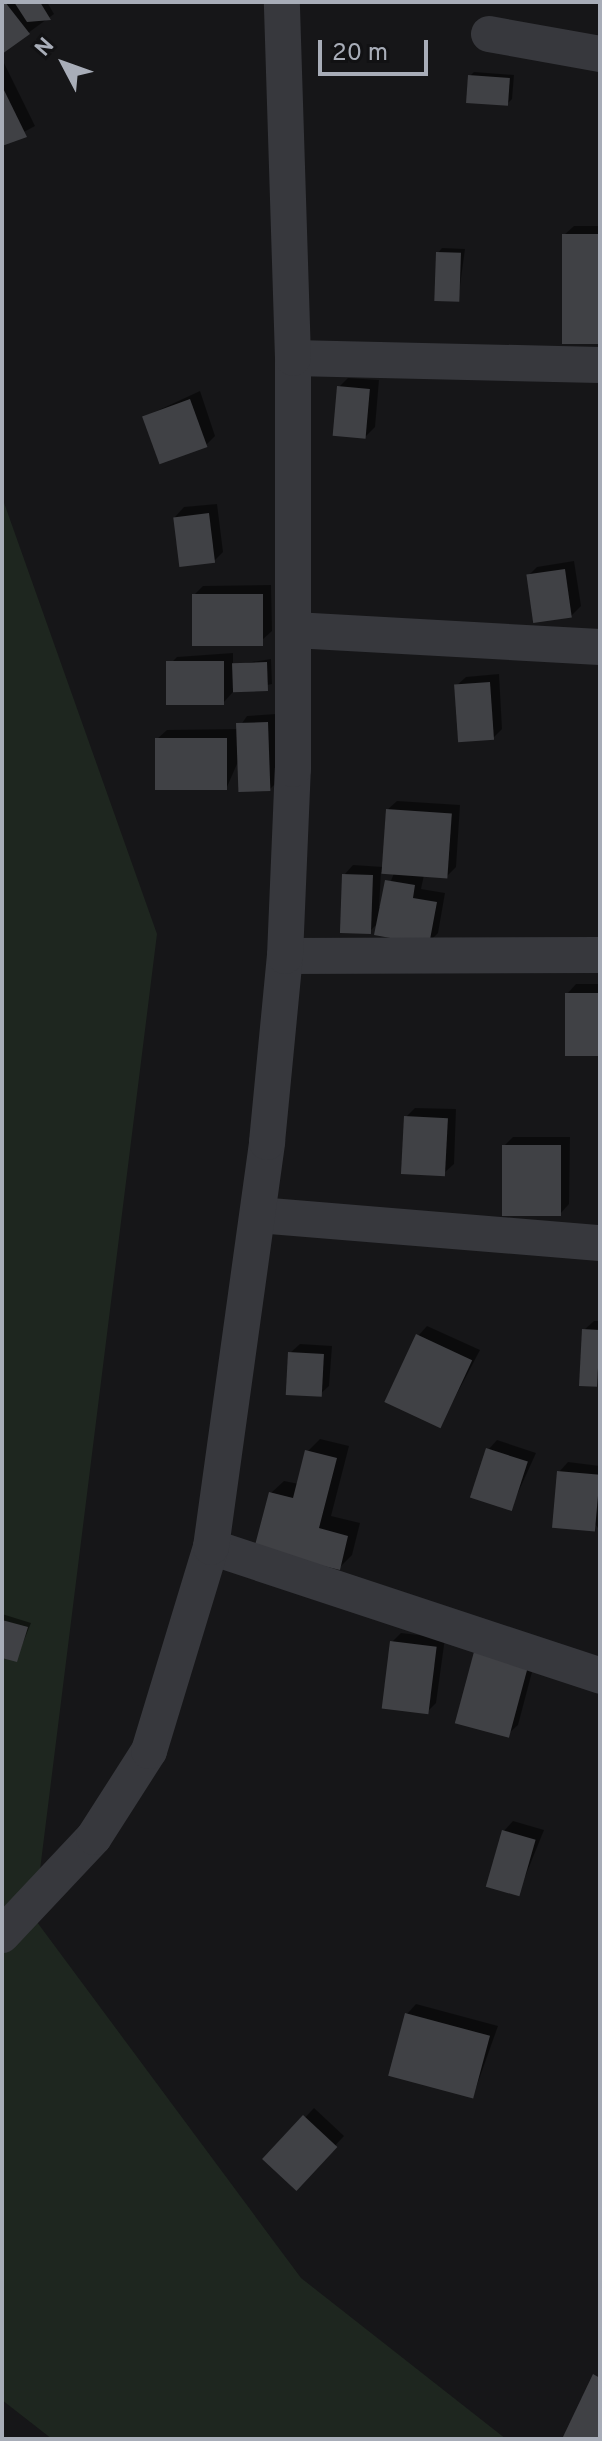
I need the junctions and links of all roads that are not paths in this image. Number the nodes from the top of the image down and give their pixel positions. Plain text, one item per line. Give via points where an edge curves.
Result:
1 (282, 2) edge
2 (489, 34) dead end
3 (600, 54) edge
4 (293, 358) junction
5 (600, 365) edge
6 (294, 630) junction
7 (600, 647) edge
8 (600, 955) edge
9 (285, 956) junction
10 (258, 1215) junction
11 (600, 1243) edge
12 (211, 1547) junction
13 (600, 1676) edge
14 (2, 1935) edge

1 - 4 street
2 - 3 street
4 - 5 street
4 - 6 street
6 - 7 street
6 - 9 street
8 - 9 street
9 - 10 street
10 - 11 street
10 - 12 street
12 - 13 street
12 - 14 street via 149,1751 94,1837

